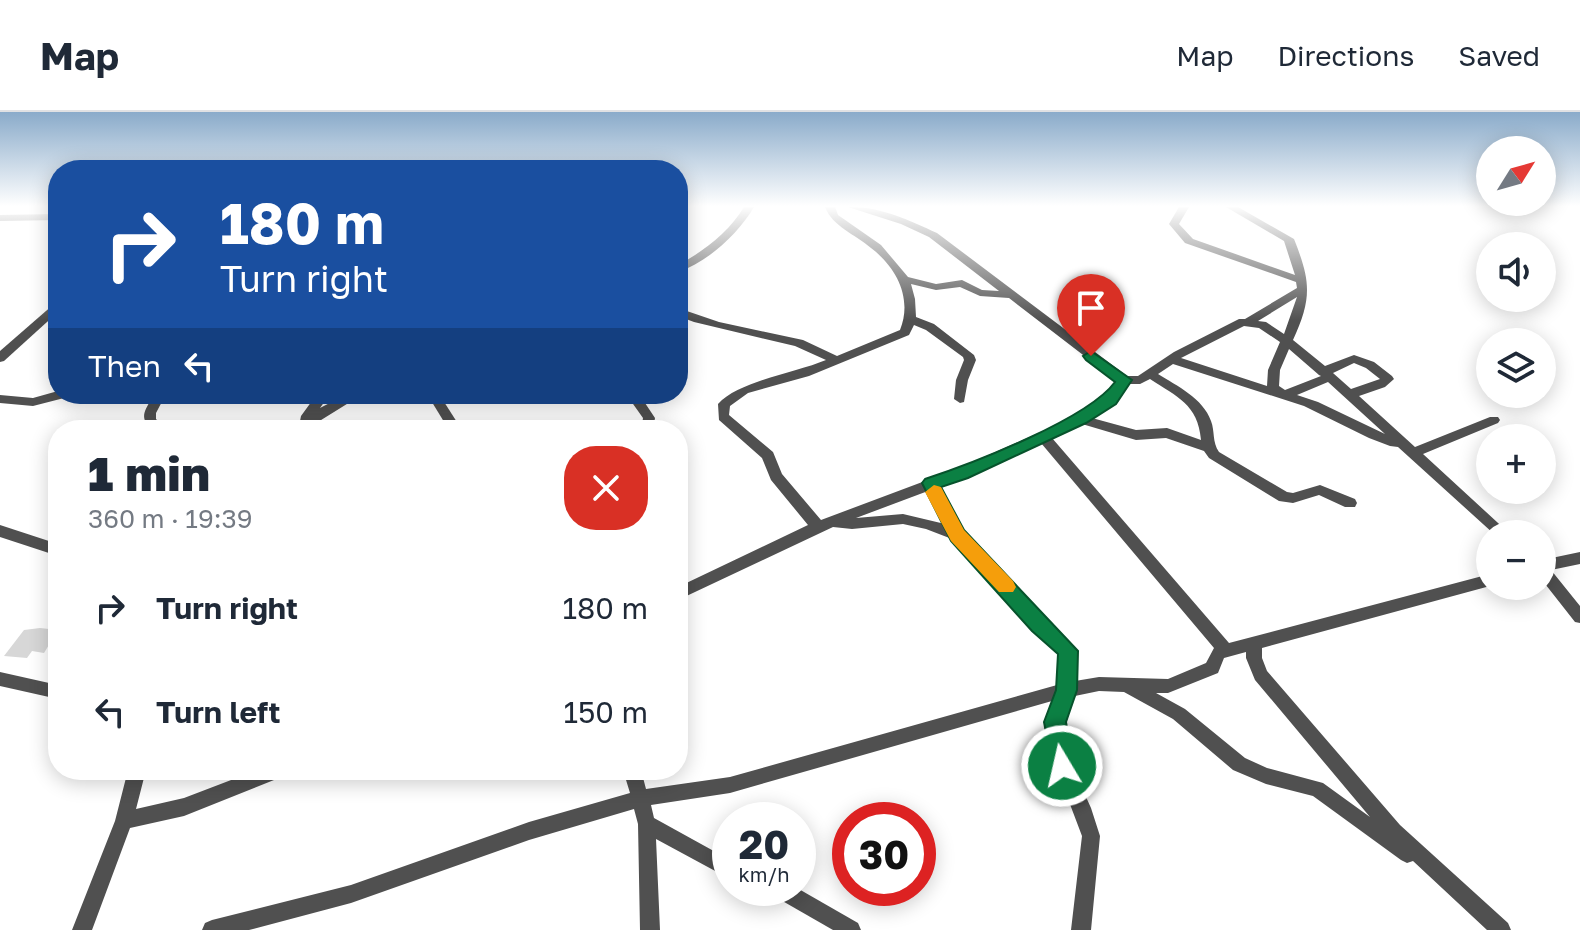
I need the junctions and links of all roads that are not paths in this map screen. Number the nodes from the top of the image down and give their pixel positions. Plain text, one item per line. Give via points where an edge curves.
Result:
1 (710, 245) edge
2 (874, 245) edge
3 (947, 245) edge
4 (1200, 245) edge
5 (1291, 245) edge
6 (688, 262) edge
7 (904, 279) junction
8 (1302, 284) junction
9 (1014, 295) junction
10 (1266, 311) junction
11 (48, 315) edge
12 (688, 315) edge
13 (910, 319) junction
14 (1248, 322) junction
15 (1270, 330) junction
16 (1288, 342) junction
17 (0, 358) edge
18 (1171, 359) junction
19 (837, 361) junction
20 (1150, 374) junction
21 (1326, 374) junction
22 (1124, 380) junction
23 (1283, 396) junction
24 (1349, 396) junction
25 (48, 398) edge
26 (0, 399) edge
27 (960, 399) dead end
28 (316, 404) edge
29 (338, 404) edge
30 (1081, 419) junction
31 (304, 420) edge
32 (309, 420) edge
33 (1494, 420) dead end
34 (1042, 435) junction
35 (1207, 447) junction
36 (1408, 450) junction
37 (931, 483) junction
38 (1350, 503) dead end
39 (1487, 520) edge
40 (833, 522) junction
41 (818, 527) junction
42 (0, 531) edge
43 (957, 535) junction
44 (48, 547) edge
45 (1580, 558) edge
46 (1556, 564) edge
47 (1476, 584) edge
48 (1556, 586) edge
49 (688, 589) edge
50 (1580, 617) edge
51 (1254, 643) junction
52 (1226, 651) junction
53 (0, 679) edge
54 (1129, 687) junction
55 (48, 690) edge
56 (1066, 690) junction
57 (134, 780) edge
58 (253, 780) edge
59 (636, 780) edge
60 (642, 798) junction
61 (124, 821) junction
62 (647, 824) junction
63 (712, 860) edge
64 (1434, 871) junction
65 (810, 906) edge
66 (82, 930) edge
67 (212, 930) edge
68 (650, 930) edge
69 (851, 930) edge
70 (1081, 930) edge
71 (1501, 930) edge

1 - 6 street
2 - 7 street
3 - 9 street
4 - 8 street
5 - 8 street
7 - 9 street via 936,287 962,283 980,293
7 - 13 street via 911,296
8 - 10 street
8 - 16 street via 1301,307
9 - 22 street
10 - 14 street
10 - 15 street via 1263,318
11 - 17 street
12 - 19 street via 734,331 787,337
13 - 19 street via 901,334
13 - 27 street via 968,355
14 - 15 street
14 - 18 street
15 - 16 street
16 - 21 street
16 - 23 street via 1270,380
18 - 20 street
18 - 23 street
19 - 41 street via 744,390 730,397 722,411 733,429 768,455 776,476
20 - 22 street
20 - 35 street via 1200,411
21 - 23 street
21 - 24 street
21 - 24 street via 1354,359 1388,379
22 - 30 street via 1110,400
23 - 36 street via 1312,404
24 - 36 street
25 - 26 street
28 - 31 street
29 - 32 street
30 - 34 street
30 - 35 street via 1136,435 1167,433
33 - 36 street
34 - 37 street
34 - 52 street
35 - 38 street via 1284,497 1320,490
36 - 39 street
37 - 40 street
37 - 43 street
40 - 41 street
40 - 43 street via 857,525 900,519
41 - 49 street
42 - 44 street
43 - 56 street via 1068,651
45 - 46 street
47 - 51 street
48 - 50 street
51 - 52 street
51 - 64 street via 1261,675 1360,794
52 - 54 street via 1215,655 1214,666 1193,678 1168,686
53 - 55 street
54 - 56 street via 1099,684
54 - 64 street via 1179,714 1249,769 1317,789
56 - 60 street via 730,785
56 - 70 street via 1055,722 1058,746 1091,836
57 - 61 street
58 - 61 street via 184,807
59 - 60 street
60 - 62 street
60 - 67 street via 529,831 351,894
61 - 66 street
62 - 63 street
62 - 68 street
64 - 71 street
65 - 69 street

